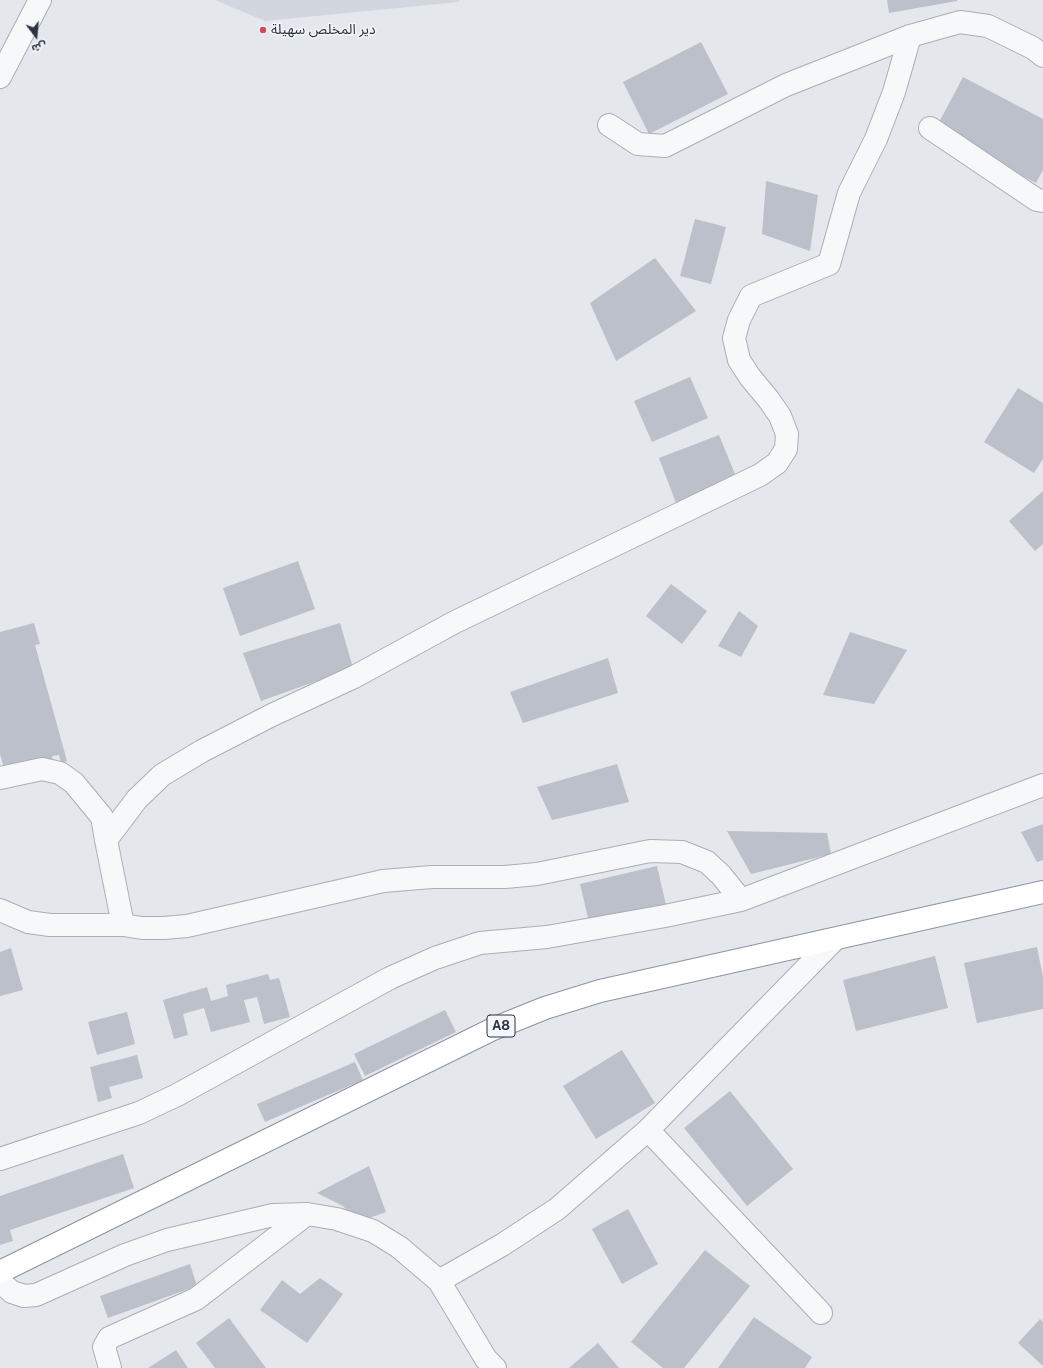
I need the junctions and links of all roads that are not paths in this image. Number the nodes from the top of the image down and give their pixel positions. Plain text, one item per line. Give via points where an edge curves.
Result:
1 (40, 0) edge
2 (910, 36) junction
3 (1043, 56) edge
4 (0, 77) edge
5 (609, 125) dead end
6 (930, 128) dead end
7 (1043, 201) edge
8 (0, 778) edge
9 (1043, 785) edge
10 (106, 840) junction
11 (1043, 892) edge
12 (741, 900) junction
13 (0, 910) edge
14 (123, 925) junction
15 (835, 938) junction
16 (648, 1130) junction
17 (0, 1159) edge
18 (307, 1214) junction
19 (0, 1272) edge
20 (439, 1281) junction
21 (0, 1282) edge
22 (821, 1313) dead end
23 (110, 1368) edge
24 (495, 1368) edge

1 - 4 street
2 - 3 street via 960,22 988,26 1033,48
2 - 5 street via 786,85 665,146 638,144
2 - 10 street via 894,92 876,139 849,192 829,264 751,296 739,320 734,338 739,360 780,416 787,434 786,449 777,463 760,475 455,622 354,676 202,751 162,775 137,799
6 - 7 street via 1037,200
8 - 10 street via 42,769 60,773 74,783 102,817
9 - 12 street
10 - 14 street
11 - 15 highway, A8
12 - 14 street via 707,862 682,852 650,851 529,875 432,876 383,881 187,926 164,928
12 - 17 street via 547,937 480,943 435,958 390,978 177,1095 139,1113
13 - 14 street via 28,922 50,925
15 - 16 street
15 - 19 highway, A8 via 600,990 545,1008 508,1023 204,1170
16 - 20 street via 557,1209 502,1245
16 - 22 street
18 - 20 street via 337,1219 373,1231 399,1247
18 - 21 street via 273,1215 167,1240 125,1255 36,1295 24,1296 12,1292
18 - 23 street via 196,1299 109,1338 104,1347
20 - 24 street via 486,1359

